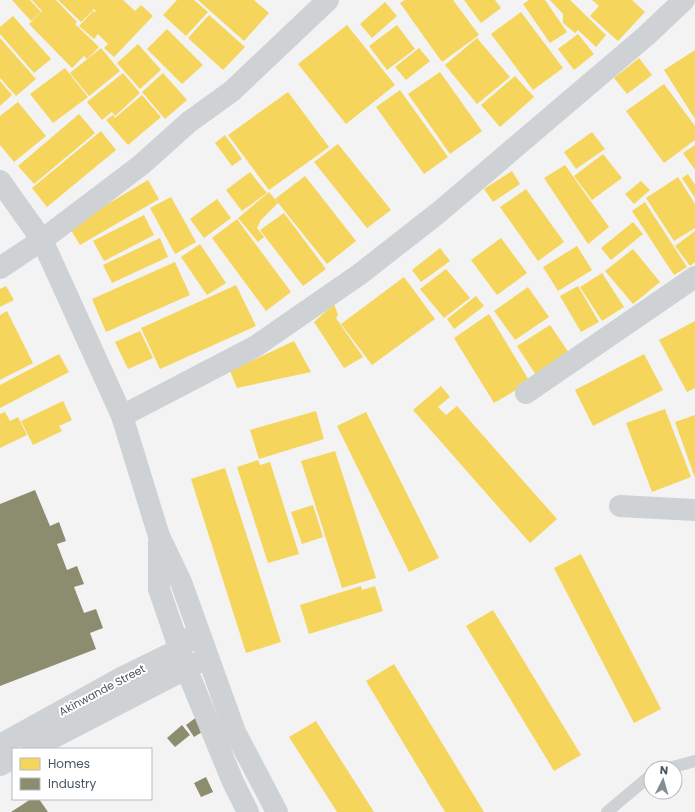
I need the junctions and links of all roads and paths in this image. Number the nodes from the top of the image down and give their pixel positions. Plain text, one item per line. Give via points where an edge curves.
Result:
1 (328, 0) edge
2 (684, 0) edge
3 (0, 181) edge
4 (42, 240) junction
5 (0, 268) edge
6 (695, 277) edge
7 (526, 393) dead end
8 (122, 416) junction
9 (620, 506) dead end
10 (695, 510) edge
11 (159, 536) junction
12 (199, 630) junction
13 (183, 658) junction
14 (209, 658) junction
15 (0, 745) edge
16 (33, 748) edge
17 (12, 759) edge
18 (695, 761) edge
19 (683, 764) edge
20 (0, 765) edge
21 (643, 782) edge
22 (248, 812) edge
23 (277, 812) edge
24 (608, 812) edge

1 - 4 street via 232,91 189,122 141,165
2 - 8 street via 647,35 468,188 360,274 256,346
3 - 4 street
4 - 5 street
4 - 8 street
6 - 7 street
8 - 11 street
9 - 10 street
11 - 12 street via 181,582
11 - 13 street via 159,589
12 - 13 street, Akinwande Street
12 - 14 street
13 - 14 street, Akinwande Street
13 - 15 street, Akinwande Street via 125,676
13 - 16 street, Akinwande Street
13 - 22 street
14 - 23 street via 235,732
17 - 20 street
18 - 19 lane
21 - 24 lane

